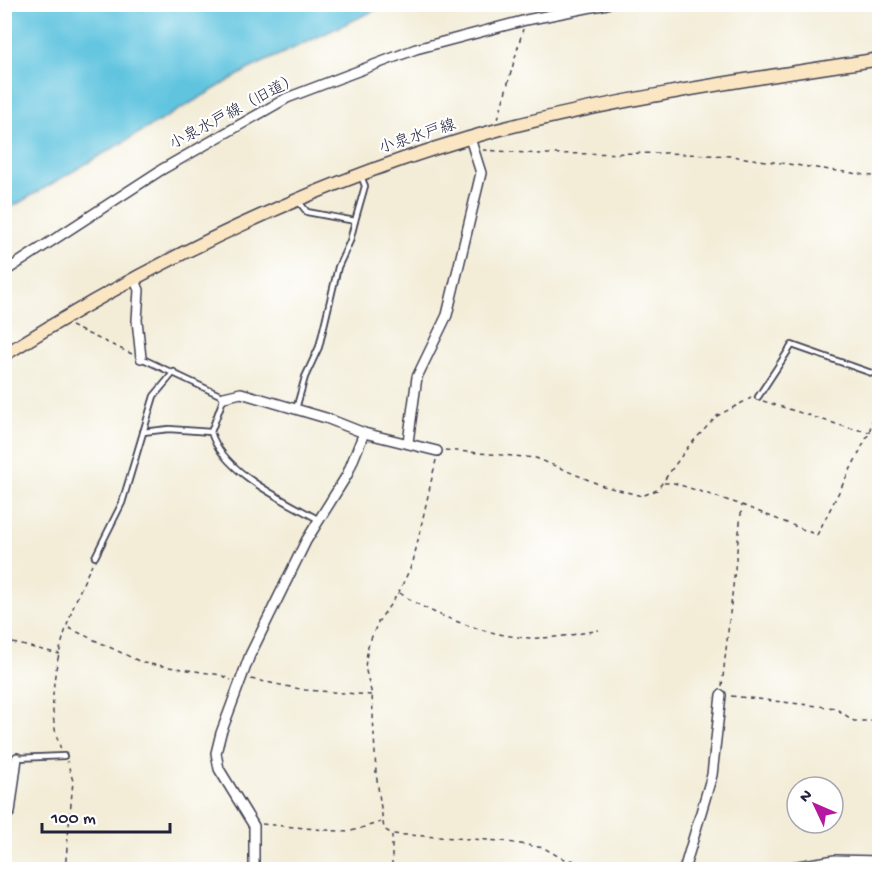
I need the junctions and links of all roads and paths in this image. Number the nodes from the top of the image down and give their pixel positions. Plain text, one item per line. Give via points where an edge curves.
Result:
1 (606, 4) edge
2 (526, 20) junction
3 (879, 59) edge
4 (498, 130) junction
5 (470, 138) junction
6 (476, 152) junction
7 (360, 175) junction
8 (879, 177) edge
9 (297, 200) junction
10 (355, 220) junction
11 (4, 272) edge
12 (134, 278) junction
13 (60, 320) junction
14 (4, 355) edge
15 (141, 358) junction
16 (174, 372) junction
17 (879, 376) edge
18 (879, 393) edge
19 (224, 397) junction
20 (758, 397) junction
21 (296, 409) junction
22 (143, 432) junction
23 (211, 432) junction
24 (364, 433) junction
25 (869, 433) junction
26 (879, 434) edge
27 (408, 442) junction
28 (437, 451) junction
29 (663, 483) junction
30 (742, 505) junction
31 (319, 520) junction
32 (96, 557) joint
33 (399, 592) junction
34 (69, 627) junction
35 (599, 630) dead end
36 (4, 641) edge
37 (61, 654) junction
38 (240, 678) junction
39 (372, 695) junction
40 (721, 695) junction
41 (879, 721) edge
42 (64, 756) junction
43 (17, 758) joint
44 (4, 818) edge
45 (381, 822) junction
46 (254, 826) junction
47 (392, 834) junction
48 (879, 861) edge
49 (65, 870) edge
50 (254, 870) edge
51 (392, 870) edge
52 (649, 870) edge
53 (684, 870) edge
54 (773, 870) edge

1 - 2 street, 小泉水戸線（旧道）
2 - 4 path
2 - 11 street, 小泉水戸線（旧道） via 416,49 287,98 161,170
3 - 4 main road, 小泉水戸線 via 642,97
4 - 5 main road, 小泉水戸線
5 - 6 street
5 - 7 main road, 小泉水戸線
6 - 8 path via 486,148 541,154 731,156
6 - 27 street via 482,172 447,315 417,377
7 - 9 main road, 小泉水戸線
7 - 10 lane via 365,186
9 - 10 lane via 307,212
9 - 12 main road, 小泉水戸線
10 - 21 lane via 351,241 338,267 319,347 304,377
12 - 13 main road, 小泉水戸線
12 - 15 street via 139,290
13 - 14 main road, 小泉水戸線
13 - 15 path
15 - 16 lane
16 - 19 lane
16 - 22 lane via 154,396
17 - 20 lane via 792,345
18 - 25 path
19 - 21 street via 241,393
19 - 23 lane
20 - 25 path
20 - 29 path via 717,416
21 - 24 street
22 - 23 lane
22 - 32 lane via 122,503
23 - 31 lane via 222,453 253,482
24 - 27 street
24 - 31 street via 347,475
25 - 26 path
25 - 30 path via 818,535
27 - 28 street
28 - 29 path via 536,458 603,486 642,496 652,494
28 - 33 path via 413,562
29 - 30 path
30 - 40 path
31 - 38 street
32 - 34 path
33 - 35 path via 422,608 498,633 530,638
33 - 39 path via 371,635 365,667
34 - 37 path
34 - 38 path via 143,663
36 - 37 path
37 - 42 path via 52,708
38 - 39 path via 305,690
38 - 46 street via 216,753 224,780
39 - 45 path
40 - 41 path via 835,708 854,721
40 - 53 street via 712,775
42 - 43 lane
42 - 49 path via 73,781
43 - 44 street via 10,812
45 - 46 path via 348,832 267,823
45 - 47 path
46 - 50 street
47 - 51 path
47 - 52 path via 502,841 544,848 561,858 580,862
48 - 54 street via 835,860

